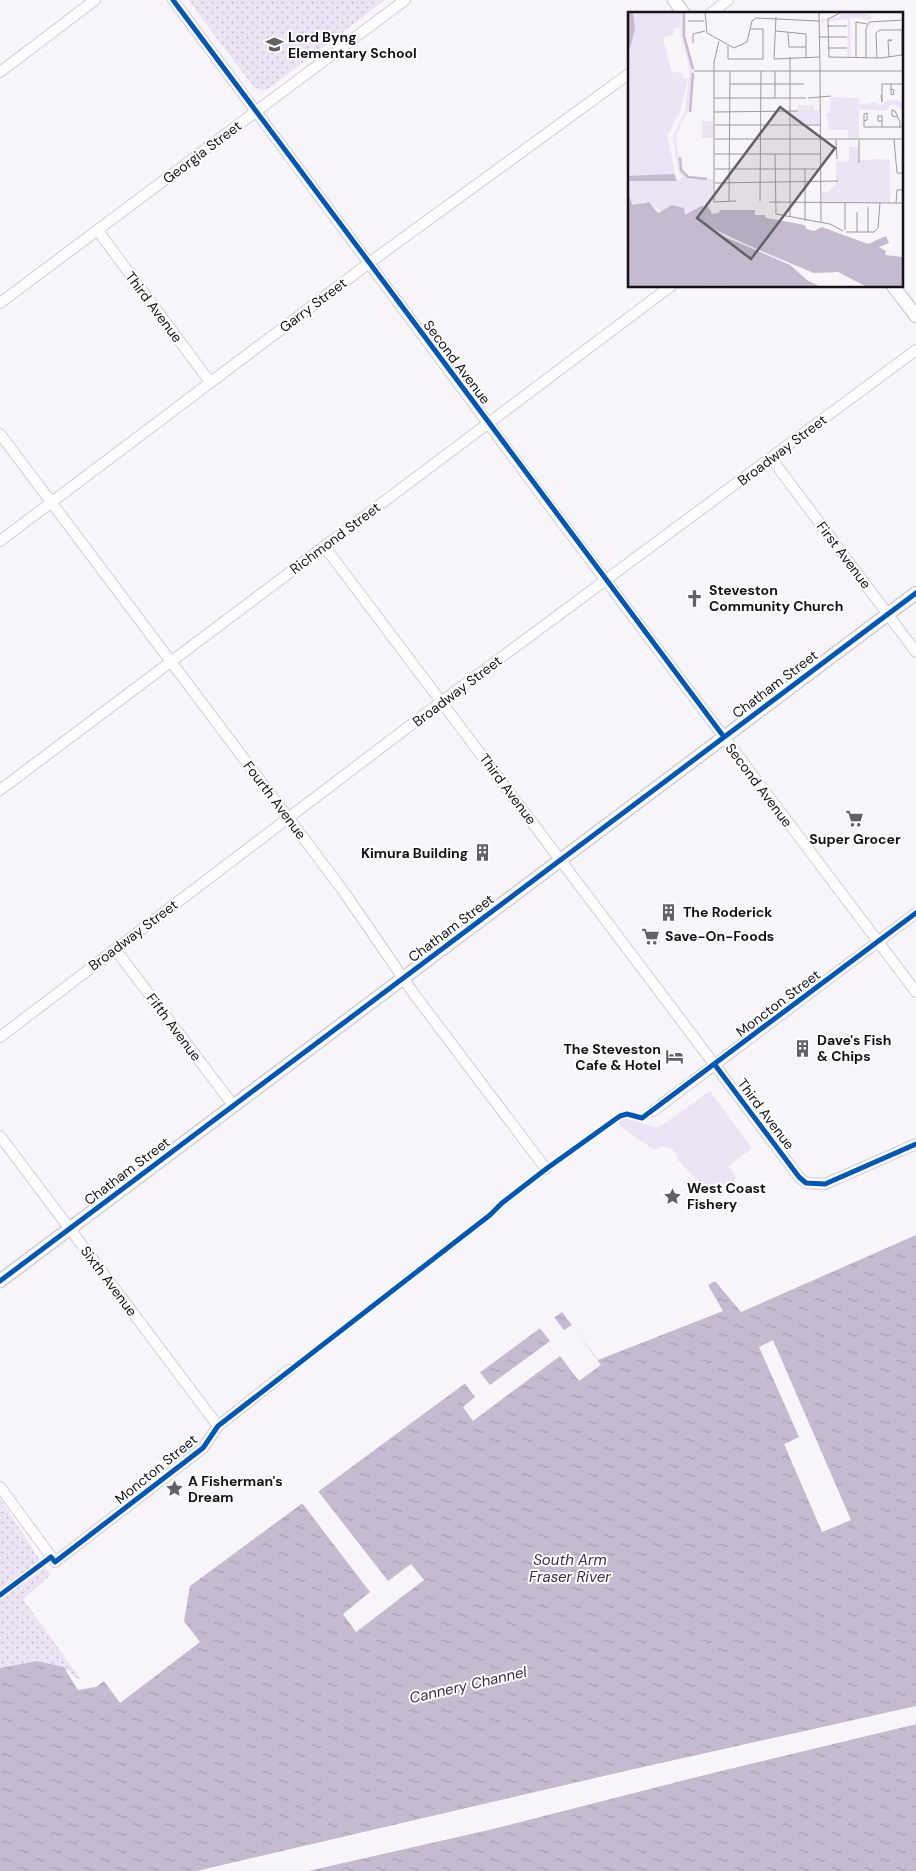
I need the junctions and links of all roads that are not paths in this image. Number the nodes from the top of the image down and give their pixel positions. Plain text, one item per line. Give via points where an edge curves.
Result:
1 (95, 0) edge
2 (173, 0) edge
3 (405, 0) edge
4 (674, 0) edge
5 (728, 0) edge
6 (683, 12) edge
7 (713, 12) edge
8 (0, 72) edge
9 (628, 74) edge
10 (256, 111) junction
11 (98, 231) junction
12 (369, 262) junction
13 (668, 288) edge
14 (895, 288) edge
15 (0, 303) edge
16 (916, 316) edge
17 (916, 350) edge
18 (210, 382) junction
19 (488, 423) junction
20 (0, 434) edge
21 (771, 458) junction
22 (51, 503) junction
23 (0, 541) edge
24 (324, 546) junction
25 (607, 580) junction
26 (916, 593) edge
27 (888, 614) junction
28 (916, 652) edge
29 (169, 661) junction
30 (441, 702) junction
31 (724, 737) junction
32 (0, 790) edge
33 (289, 819) junction
34 (561, 859) junction
35 (916, 913) edge
36 (878, 942) junction
37 (115, 949) junction
38 (402, 978) junction
39 (916, 992) edge
40 (0, 1037) edge
41 (714, 1064) junction
42 (233, 1105) junction
43 (653, 1110) dead end
44 (0, 1136) edge
45 (916, 1144) edge
46 (546, 1169) dead end
47 (70, 1229) junction
48 (0, 1281) edge
49 (289, 1370) dead end
50 (218, 1426) junction
51 (0, 1486) edge

1 - 8 street
2 - 10 street, Second Avenue
3 - 10 street, Georgia Street
4 - 6 street
5 - 7 street
9 - 12 street, Garry Street
10 - 11 street, Georgia Street
10 - 12 street, Second Avenue
11 - 15 street, Georgia Street
11 - 18 street, Third Avenue
12 - 18 street, Garry Street
12 - 19 street, Second Avenue
13 - 19 street, Richmond Street
14 - 16 street
17 - 21 street, Broadway Street
18 - 22 street, Garry Street
19 - 24 street, Richmond Street
19 - 25 street, Second Avenue
20 - 22 street, Fourth Avenue
21 - 25 street, Broadway Street
21 - 27 street, First Avenue
22 - 23 street, Garry Street
22 - 29 street, Fourth Avenue
24 - 29 street, Richmond Street
24 - 30 street, Third Avenue
25 - 30 street, Broadway Street
25 - 31 street, Second Avenue
26 - 27 street, Chatham Street
27 - 28 street, First Avenue
27 - 31 street, Chatham Street
29 - 32 street, Richmond Street
29 - 33 street, Fourth Avenue
30 - 33 street, Broadway Street
30 - 34 street, Third Avenue
31 - 34 street, Chatham Street
31 - 36 street, Second Avenue
33 - 37 street, Broadway Street
33 - 38 street, Fourth Avenue via 344,892
34 - 38 street, Chatham Street
34 - 41 street, Third Avenue
35 - 36 street, Moncton Street
36 - 39 street, Second Avenue
36 - 41 street, Moncton Street
37 - 40 street, Broadway Street
37 - 42 street, Fifth Avenue
38 - 42 street, Chatham Street
38 - 46 street, Fourth Avenue
41 - 43 street, Moncton Street
41 - 45 street, Third Avenue via 798,1177 806,1183 825,1184
42 - 47 street, Chatham Street
44 - 47 street, Sixth Avenue
47 - 48 street, Chatham Street
47 - 50 street, Sixth Avenue
49 - 50 street, Moncton Street
50 - 51 street, Moncton Street via 204,1448 53,1559

